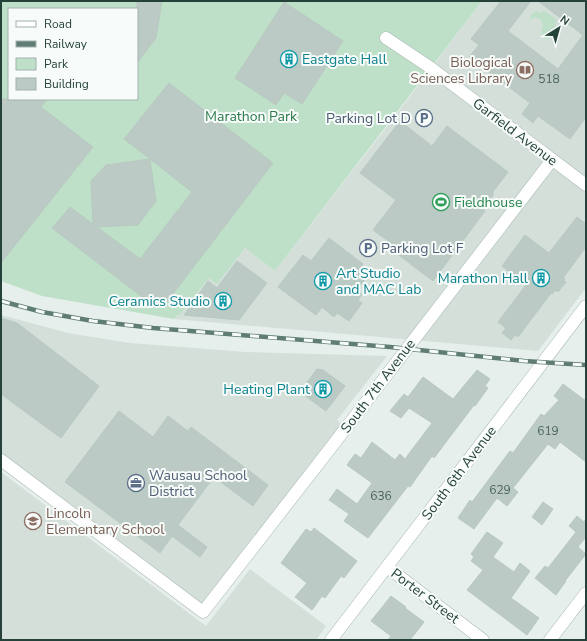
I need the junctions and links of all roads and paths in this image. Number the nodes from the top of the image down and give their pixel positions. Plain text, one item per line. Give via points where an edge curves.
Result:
1 (386, 38) dead end
2 (552, 160) junction
3 (586, 186) edge
4 (586, 306) edge
5 (1, 460) edge
6 (387, 567) junction
7 (586, 593) edge
8 (331, 640) edge
9 (483, 640) edge
10 (550, 640) edge

1 - 2 street, Garfield Avenue via 433,70
2 - 3 street, Garfield Avenue
2 - 5 street, South 7th Avenue via 203,612
4 - 6 street, South 6th Avenue
6 - 8 street, South 6th Avenue
6 - 9 street, Porter Street
7 - 10 street

